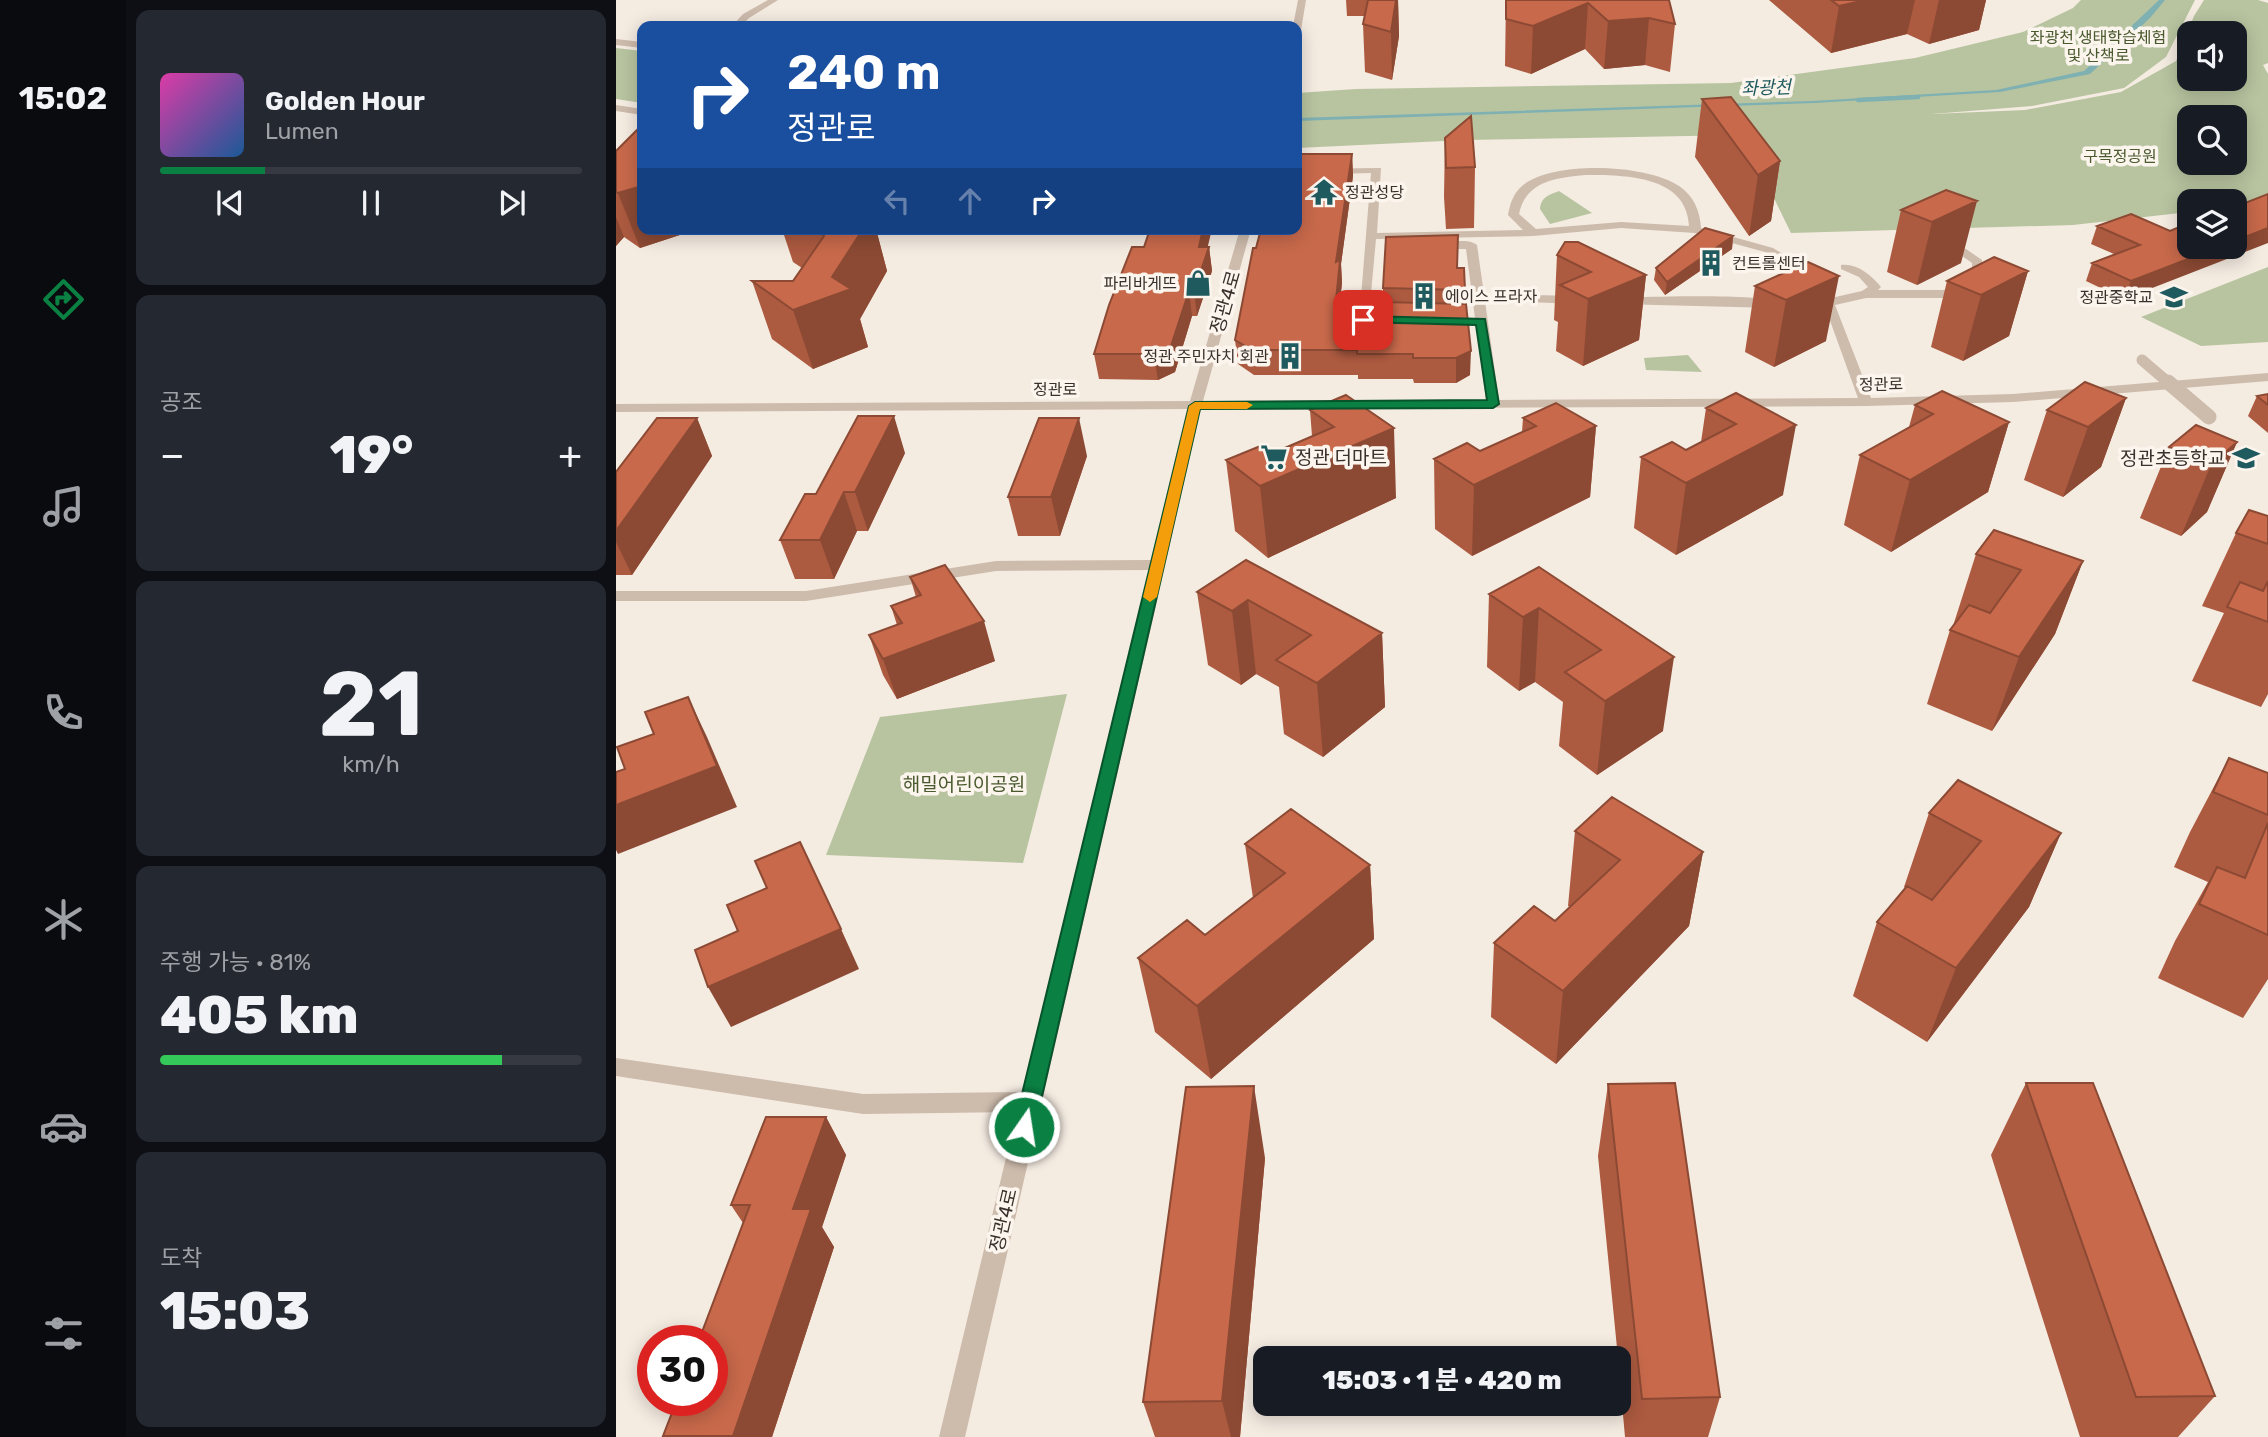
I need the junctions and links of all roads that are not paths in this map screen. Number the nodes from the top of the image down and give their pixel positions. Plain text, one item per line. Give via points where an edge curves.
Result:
1 (774, 0) edge
2 (1302, 0) edge
3 (741, 21) edge
4 (1298, 21) edge
5 (616, 42) edge
6 (637, 44) edge
7 (616, 108) edge
8 (637, 111) edge
9 (1302, 172) edge
10 (1695, 230) junction
11 (1533, 233) junction
12 (1244, 235) edge
13 (1371, 242) junction
14 (1928, 242) edge
15 (1845, 267) dead end
16 (1806, 288) edge
17 (1820, 289) junction
18 (1953, 294) junction
19 (1866, 295) junction
20 (1533, 299) dead end
21 (1587, 301) edge
22 (1613, 301) edge
23 (1974, 305) edge
24 (1790, 307) edge
25 (1824, 308) junction
26 (1416, 320) edge
27 (1429, 321) edge
28 (1481, 322) junction
29 (2142, 360) dead end
30 (2268, 377) edge
31 (1866, 402) junction
32 (1493, 404) junction
33 (1195, 406) junction
34 (616, 408) edge
35 (2209, 417) dead end
36 (1157, 565) junction
37 (616, 596) edge
38 (616, 1067) edge
39 (1031, 1102) junction
40 (951, 1437) edge

1 - 3 street
2 - 4 street
5 - 6 street
7 - 8 street
9 - 13 street via 1377,170
10 - 11 street via 1620,225
10 - 11 street via 1687,197 1668,184 1625,173 1587,171 1552,175 1528,186 1516,200 1513,215
10 - 17 street via 1769,250 1814,278
11 - 13 street
12 - 33 street, 정관4로
13 - 26 street via 1363,320
13 - 28 street via 1471,245
14 - 18 street via 1962,251 1978,262 1978,276
15 - 19 street via 1875,287
16 - 17 street
17 - 25 street
18 - 19 street
18 - 23 street
19 - 25 street
20 - 21 street
22 - 24 street via 1738,300
25 - 31 street via 1836,320
27 - 28 street
28 - 32 street
29 - 35 street, bridge
30 - 31 street, 정관로 via 2013,398
31 - 32 street, 정관로
32 - 33 street, 정관로
33 - 34 street, 정관로
33 - 36 street, 정관4로
36 - 37 street via 996,566 806,596
36 - 39 street, 정관4로
38 - 39 street via 863,1104
39 - 40 street, 정관4로

